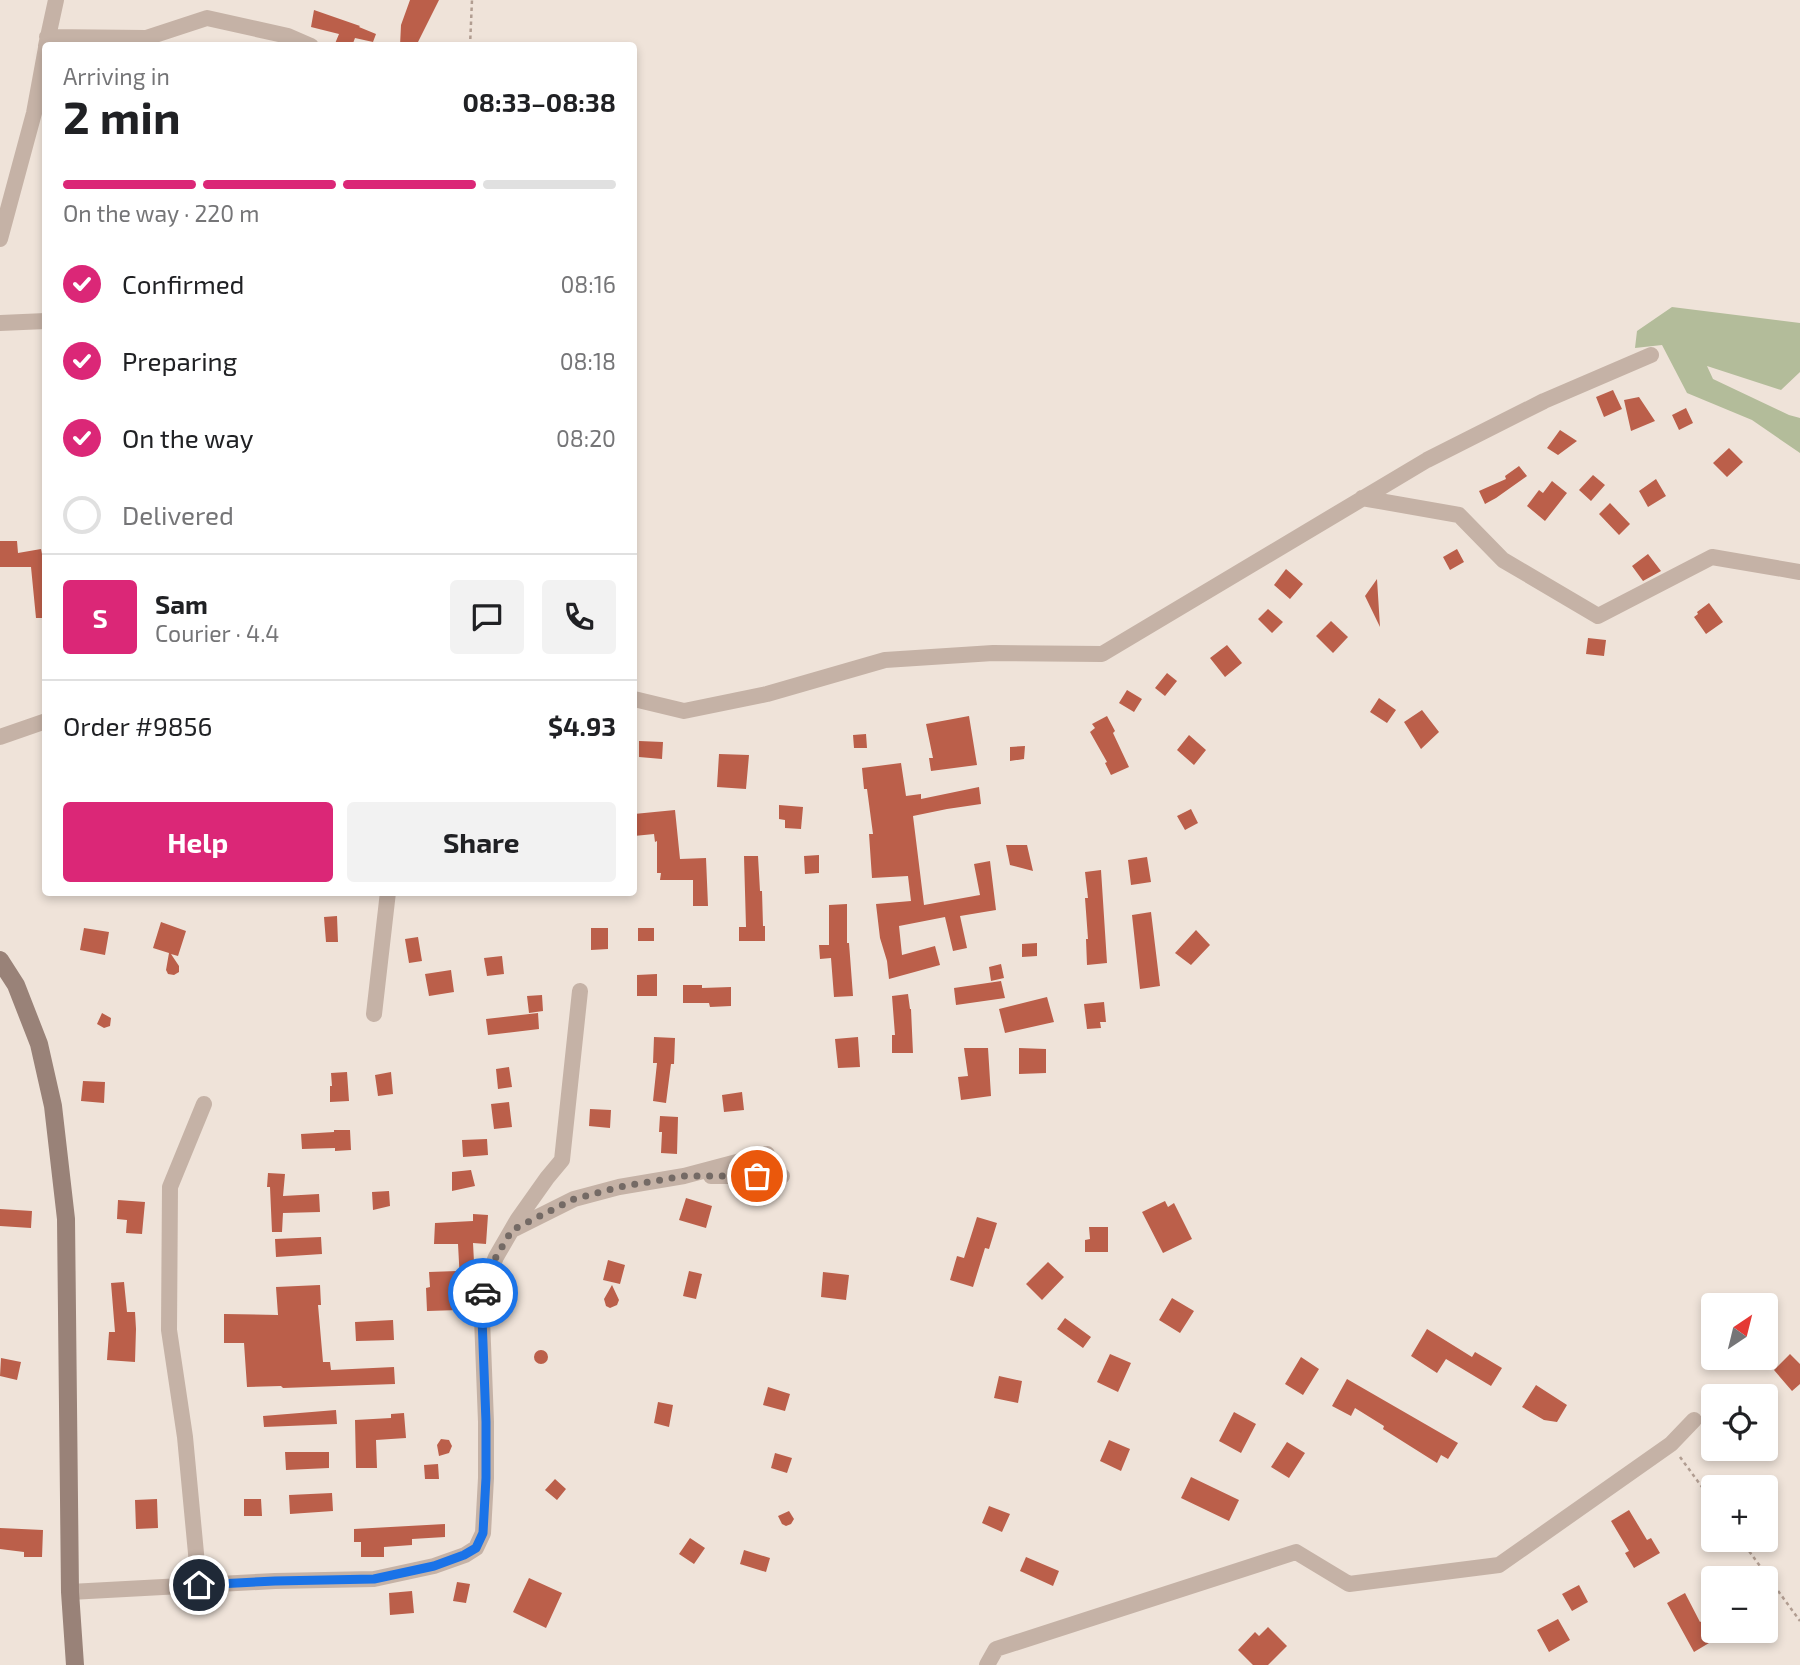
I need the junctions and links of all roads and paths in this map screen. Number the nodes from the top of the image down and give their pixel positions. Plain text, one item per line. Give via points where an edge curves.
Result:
1 (56, 0) edge
2 (472, 0) edge
3 (46, 42) edge
4 (66, 42) edge
5 (302, 42) edge
6 (470, 42) edge
7 (42, 66) edge
8 (0, 239) edge
9 (42, 321) edge
10 (0, 323) edge
11 (1651, 355) dead end
12 (1362, 498) junction
13 (1800, 572) edge
14 (637, 700) edge
15 (42, 721) edge
16 (0, 737) edge
17 (388, 896) edge
18 (0, 960) edge
19 (580, 991) dead end
20 (374, 1014) dead end
21 (204, 1104) dead end
22 (767, 1154) dead end
23 (684, 1176) junction
24 (782, 1176) dead end
25 (512, 1230) junction
26 (1694, 1420) dead end
27 (1671, 1444) junction
28 (1701, 1485) edge
29 (1750, 1552) edge
30 (199, 1585) junction
31 (70, 1592) junction
32 (1800, 1621) edge
33 (75, 1665) edge
34 (987, 1665) edge

1 - 3 street
2 - 6 path
4 - 5 street via 146,38 207,18
7 - 8 street
9 - 10 street
11 - 12 street via 1544,401
12 - 13 street via 1459,515 1503,560 1598,616 1712,557
12 - 14 street via 1102,654 993,653 886,660 684,712
15 - 16 street
17 - 20 street
18 - 31 main road via 16,985 39,1044 53,1107 66,1219
19 - 25 street via 562,1160
21 - 30 street via 170,1187 169,1330
22 - 23 street
23 - 24 street
23 - 25 street via 574,1199
25 - 30 street via 496,1257 482,1302 486,1478 483,1533 476,1548 434,1566 374,1579
26 - 27 street
27 - 28 path
27 - 34 street via 1499,1564 1349,1584 1296,1552 996,1649
29 - 32 path
30 - 31 street
31 - 33 main road

